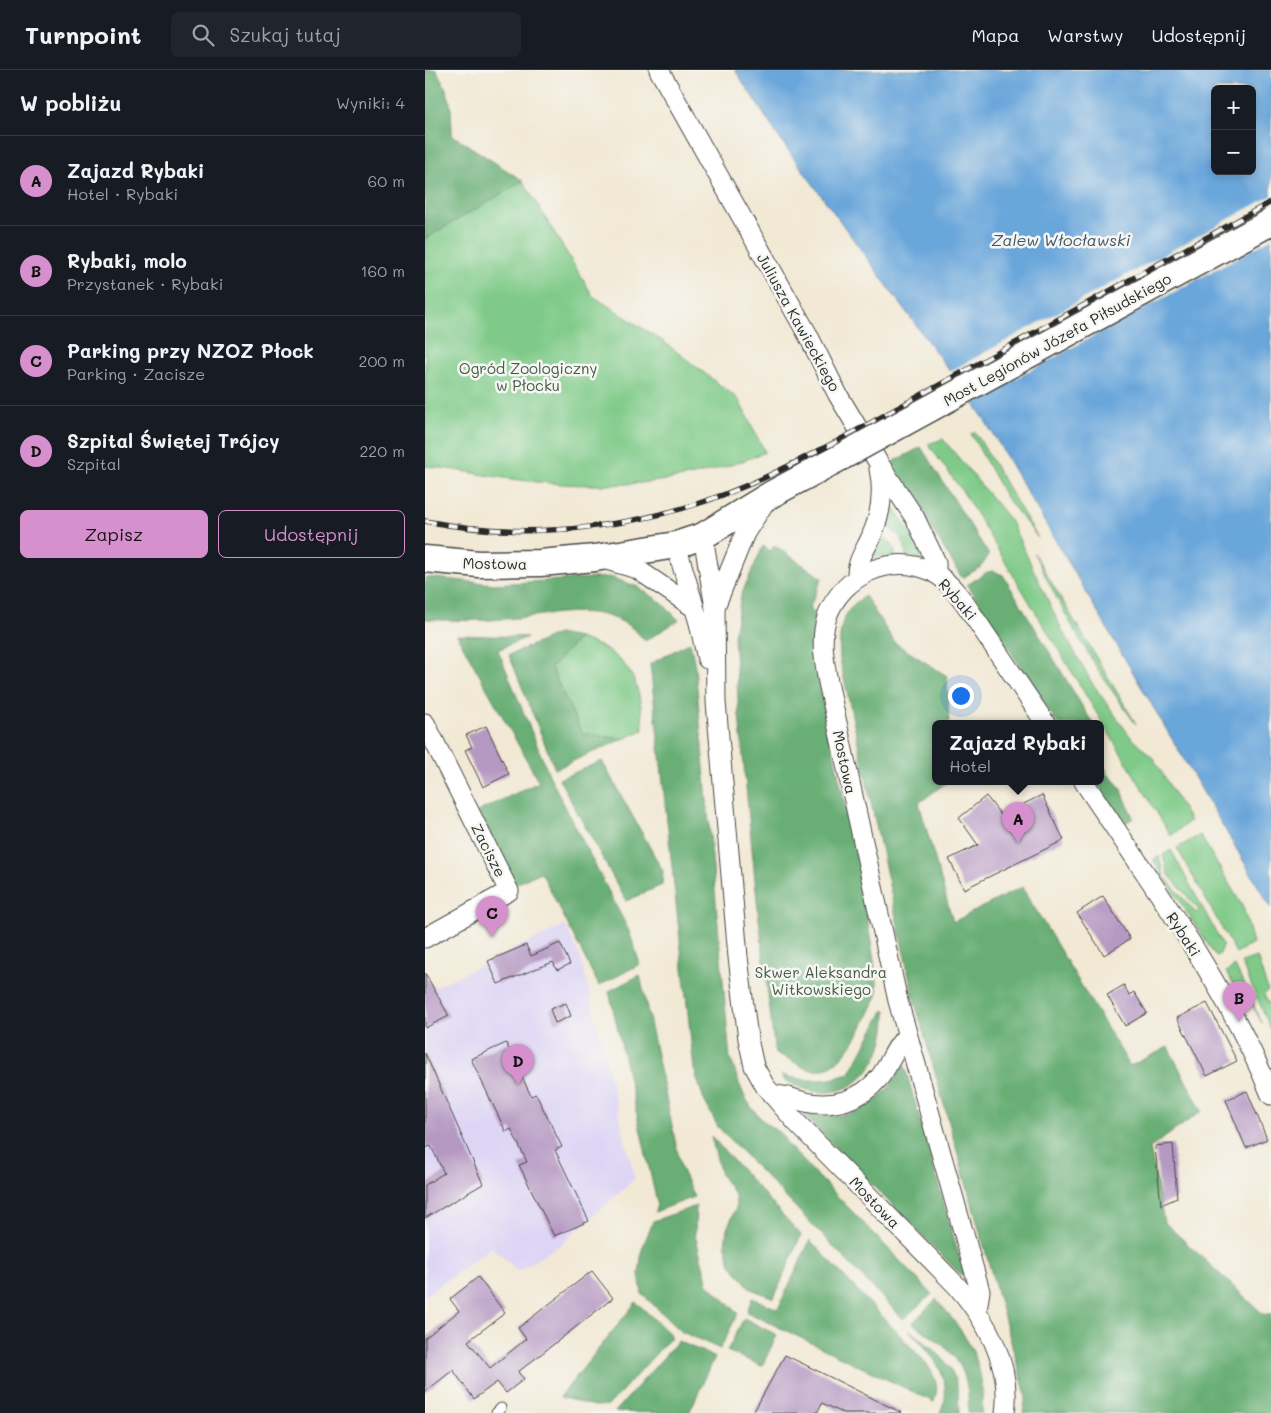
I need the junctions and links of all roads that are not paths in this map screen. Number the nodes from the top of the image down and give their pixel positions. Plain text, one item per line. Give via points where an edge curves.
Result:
1 (659, 70) edge
2 (1271, 222) edge
3 (843, 456) joint
4 (878, 462) junction
5 (770, 495) junction
6 (703, 536) junction
7 (676, 545) junction
8 (595, 558) junction
9 (425, 559) edge
10 (936, 574) junction
11 (857, 577) junction
12 (693, 607) junction
13 (715, 608) junction
14 (716, 702) junction
15 (1043, 720) edge
16 (425, 723) edge
17 (1086, 785) edge
18 (425, 938) edge
19 (907, 1036) junction
20 (771, 1095) junction
21 (1271, 1095) edge
22 (977, 1310) junction
23 (1005, 1413) edge

1 - 4 street, Juliusza Kawieckiego
2 - 3 main road, Most Legionów Józefa Piłsudskiego, bridge
3 - 5 main road, Mostowa
4 - 10 street, Juliusza Kawieckiego via 915,518 936,562
4 - 11 street via 882,482 880,509 858,562
5 - 6 main road, Mostowa
5 - 13 street, Mostowa via 745,533
6 - 7 main road, Mostowa
6 - 13 street, Mostowa
7 - 8 main road, Mostowa
7 - 12 street, Mostowa
8 - 9 main road, Mostowa via 519,564
8 - 12 street, Mostowa via 637,569
10 - 11 street, Mostowa via 897,565
10 - 15 street, Rybaki via 964,602
11 - 19 street, Mostowa via 838,596 828,616 823,641 825,666
12 - 14 street, Mostowa
13 - 14 street, Mostowa
14 - 20 street, Mostowa via 748,1039 755,1066
16 - 18 street, Zacisze via 509,891
17 - 21 street, Rybaki via 1217,984 1239,1022
19 - 20 street via 879,1078 851,1098 823,1104 805,1102 784,1094
19 - 22 street, Mostowa via 980,1291
20 - 22 street, Mostowa
22 - 23 street, Mostowa via 994,1342 1003,1371

